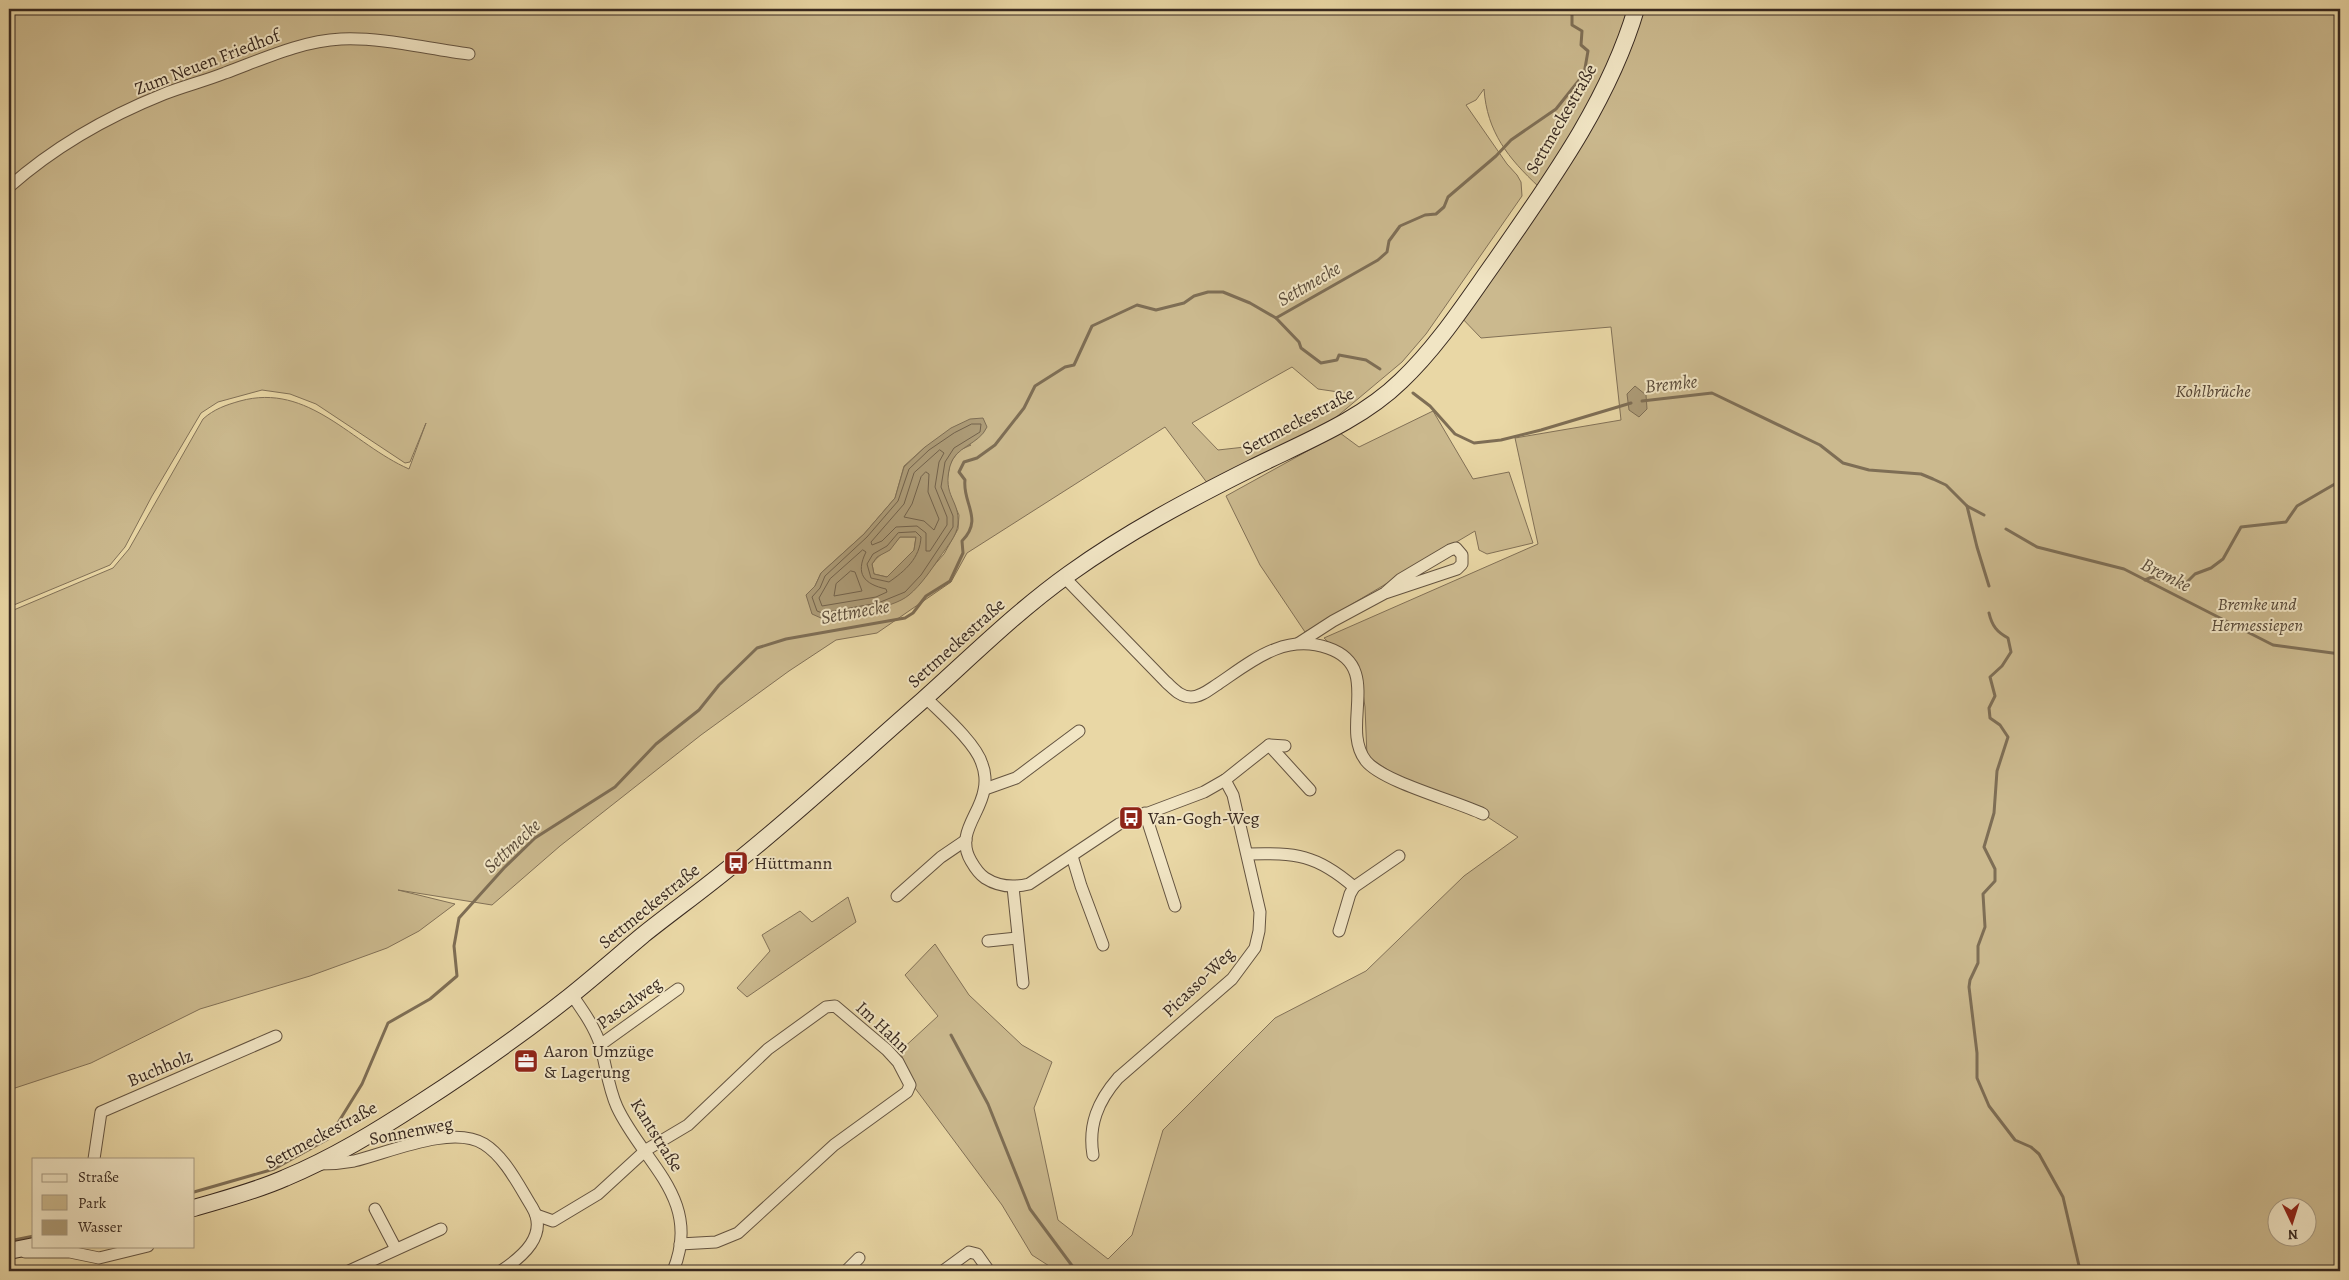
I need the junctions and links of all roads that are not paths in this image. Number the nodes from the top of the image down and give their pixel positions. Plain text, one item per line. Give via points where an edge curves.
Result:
1 (1636, 9) edge
2 (469, 54) dead end
3 (9, 187) edge
4 (1064, 577) junction
5 (1385, 594) junction
6 (1297, 644) junction
7 (926, 698) junction
8 (1079, 732) dead end
9 (1269, 745) junction
10 (1285, 746) dead end
11 (1226, 780) junction
12 (985, 789) junction
13 (1310, 790) dead end
14 (1145, 813) junction
15 (1483, 814) dead end
16 (966, 840) junction
17 (1248, 854) junction
18 (1072, 856) junction
19 (1399, 856) dead end
20 (1354, 886) junction
21 (1013, 887) junction
22 (897, 896) dead end
23 (1175, 906) dead end
24 (1339, 931) dead end
25 (1017, 938) junction
26 (988, 941) dead end
27 (1103, 945) dead end
28 (1023, 983) dead end
29 (678, 989) dead end
30 (572, 995) junction
31 (276, 1036) dead end
32 (600, 1045) junction
33 (646, 1150) junction
34 (1092, 1155) dead end
35 (94, 1158) edge
36 (314, 1164) junction
37 (195, 1208) edge
38 (375, 1209) dead end
39 (536, 1215) junction
40 (442, 1229) dead end
41 (680, 1244) junction
42 (32, 1246) edge
43 (140, 1248) edge
44 (396, 1250) junction
45 (9, 1251) edge
46 (859, 1258) dead end
47 (349, 1271) edge
48 (501, 1271) edge
49 (673, 1271) edge
50 (846, 1271) edge
51 (943, 1271) edge
52 (989, 1271) edge

1 - 4 street, Settmeckestraße via 1605,86 1567,154 1458,314 1400,383 1374,404 1163,514
2 - 3 street, Zum Neuen Friedhof via 366,40 312,43 164,94 113,118 29,169
4 - 6 street via 1182,695 1197,696 1261,656
4 - 7 street, Settmeckestraße via 974,652
5 - 5 street via 1401,579 1450,550 1456,548 1462,555 1458,569
5 - 6 street via 1333,620
6 - 15 street via 1310,643 1329,649 1343,657 1354,670 1358,685 1356,737 1367,762 1386,775
7 - 12 street via 978,754
7 - 30 street, Settmeckestraße via 736,863
8 - 12 street via 1016,778
9 - 10 street
9 - 11 street
9 - 13 street
11 - 14 street via 1204,792
11 - 17 street, Picasso-Weg
12 - 16 street via 967,829
14 - 18 street via 1107,831
14 - 23 street
16 - 21 street via 968,856 981,875 1000,885
16 - 22 street via 941,857
17 - 20 street via 1308,857 1328,866
17 - 34 street, Picasso-Weg via 1260,912 1255,948 1232,979 1105,1092 1093,1122
18 - 21 street via 1029,884
18 - 27 street
19 - 20 street
20 - 24 street
21 - 25 street
25 - 26 street
25 - 28 street
29 - 32 street, Pascalweg
30 - 32 street, Kantstraße via 591,1022
30 - 36 street, Settmeckestraße via 438,1091 353,1145
31 - 35 street, Buchholz via 101,1112
32 - 33 street, Kantstraße via 615,1101
33 - 39 street via 598,1194 553,1222
33 - 41 street, Kantstraße via 676,1206
33 - 41 street, Im Hahn via 688,1125 768,1049 830,1005 887,1050 898,1062 910,1085 907,1092 834,1145 741,1231 716,1242
36 - 37 street, Settmeckestraße via 260,1188
36 - 39 street, Sonnenweg via 354,1161 431,1140 467,1138 483,1143 499,1157
38 - 44 street
39 - 48 street via 530,1248
40 - 44 street
41 - 49 street, Kantstraße
42 - 45 street
43 - 45 street via 98,1258 70,1252
44 - 47 street
46 - 50 street
51 - 52 street via 969,1252 980,1257

